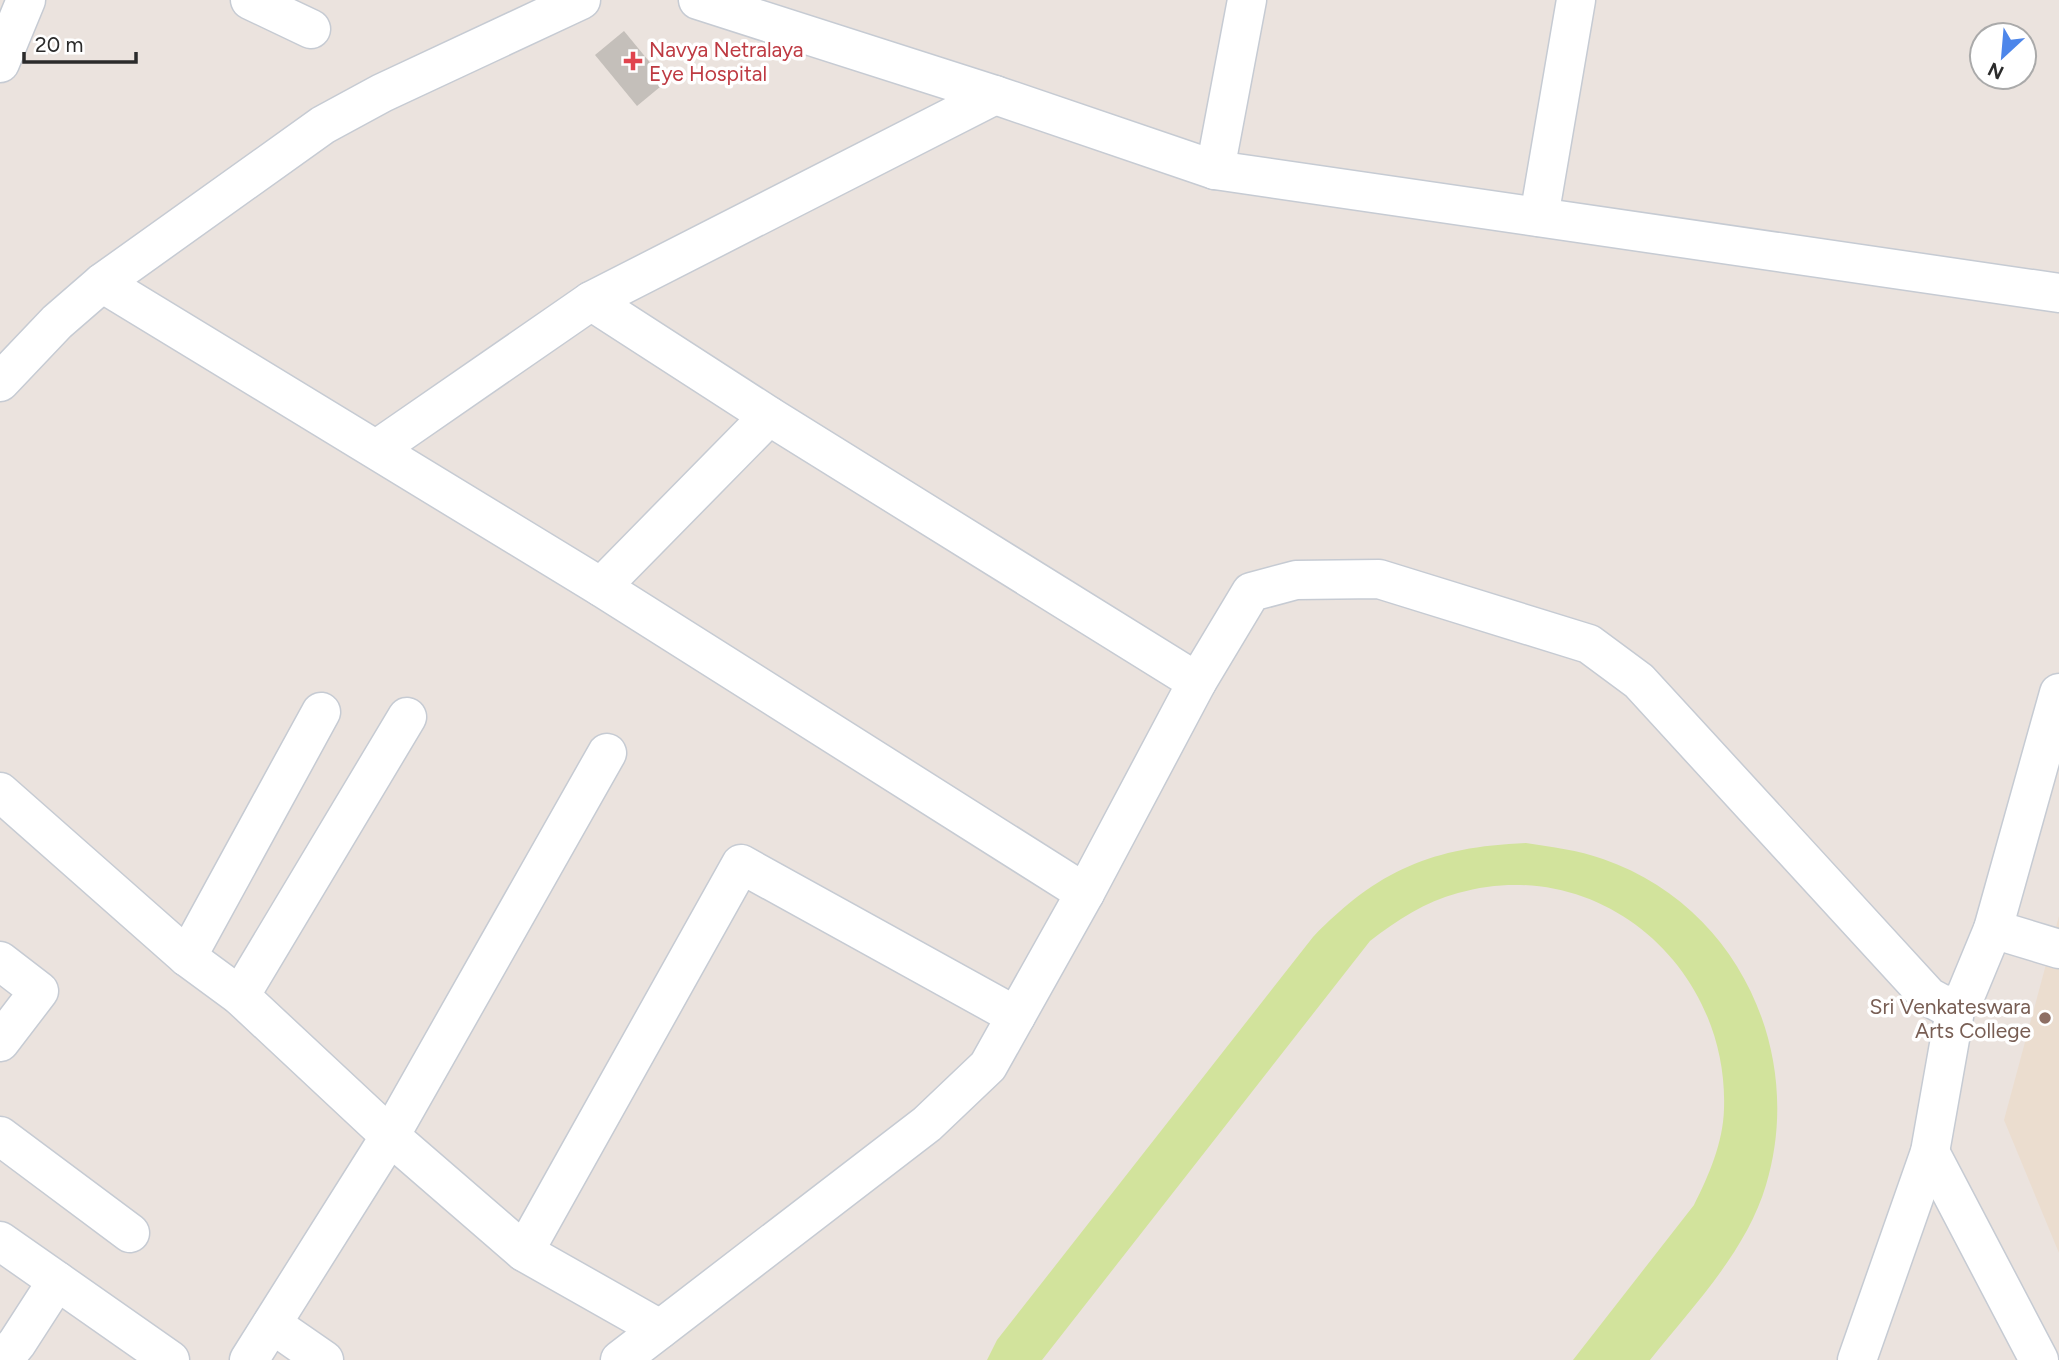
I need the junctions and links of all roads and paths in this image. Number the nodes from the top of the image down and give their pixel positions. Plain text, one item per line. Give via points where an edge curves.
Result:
1 (26, 0) edge
2 (250, 0) edge
3 (581, 0) edge
4 (1247, 0) edge
5 (1576, 0) edge
6 (706, 1) edge
7 (311, 29) dead end
8 (0, 63) edge
9 (995, 95) junction
10 (1215, 170) junction
11 (1539, 217) junction
12 (102, 283) junction
13 (2059, 293) edge
14 (591, 301) junction
15 (0, 382) edge
16 (769, 416) junction
17 (377, 449) junction
18 (601, 587) junction
19 (1197, 682) junction
20 (2059, 693) edge
21 (321, 712) dead end
22 (407, 717) dead end
23 (607, 753) dead end
24 (0, 792) edge
25 (1085, 893) junction
26 (1993, 929) junction
27 (2059, 949) edge
28 (187, 957) junction
29 (0, 961) edge
30 (240, 996) junction
31 (1956, 1005) junction
32 (1016, 1016) junction
33 (0, 1042) edge
34 (0, 1136) edge
35 (390, 1136) junction
36 (1930, 1152) junction
37 (130, 1233) dead end
38 (0, 1241) edge
39 (524, 1252) junction
40 (57, 1281) junction
41 (272, 1324) junction
42 (660, 1329) junction
43 (3, 1360) edge
44 (170, 1360) edge
45 (249, 1360) edge
46 (324, 1360) edge
47 (620, 1360) edge
48 (1857, 1360) edge
49 (2039, 1360) edge

1 - 8 street
2 - 7 street
3 - 12 street via 323,125
4 - 10 street
5 - 11 street
6 - 9 street
9 - 10 street
9 - 14 street
10 - 11 street
11 - 13 street
12 - 15 street
12 - 17 street
14 - 16 street
14 - 17 street
16 - 18 street
16 - 19 street
17 - 18 street
18 - 25 street
19 - 25 street
19 - 31 street via 1251,592 1296,580 1379,579 1589,644 1639,681 1929,997
20 - 26 street
21 - 28 street
22 - 30 street
23 - 35 street
24 - 28 street
25 - 32 street
26 - 27 street
26 - 31 street via 1964,999
28 - 30 street
29 - 33 street via 39,991
30 - 35 street
31 - 36 street
32 - 39 street via 741,864
32 - 42 street via 988,1066 927,1124
34 - 37 street
35 - 39 street
35 - 41 street
36 - 48 street
36 - 49 street
38 - 40 street
39 - 42 street
40 - 43 street
40 - 44 street
41 - 45 street
41 - 46 street
42 - 47 street

